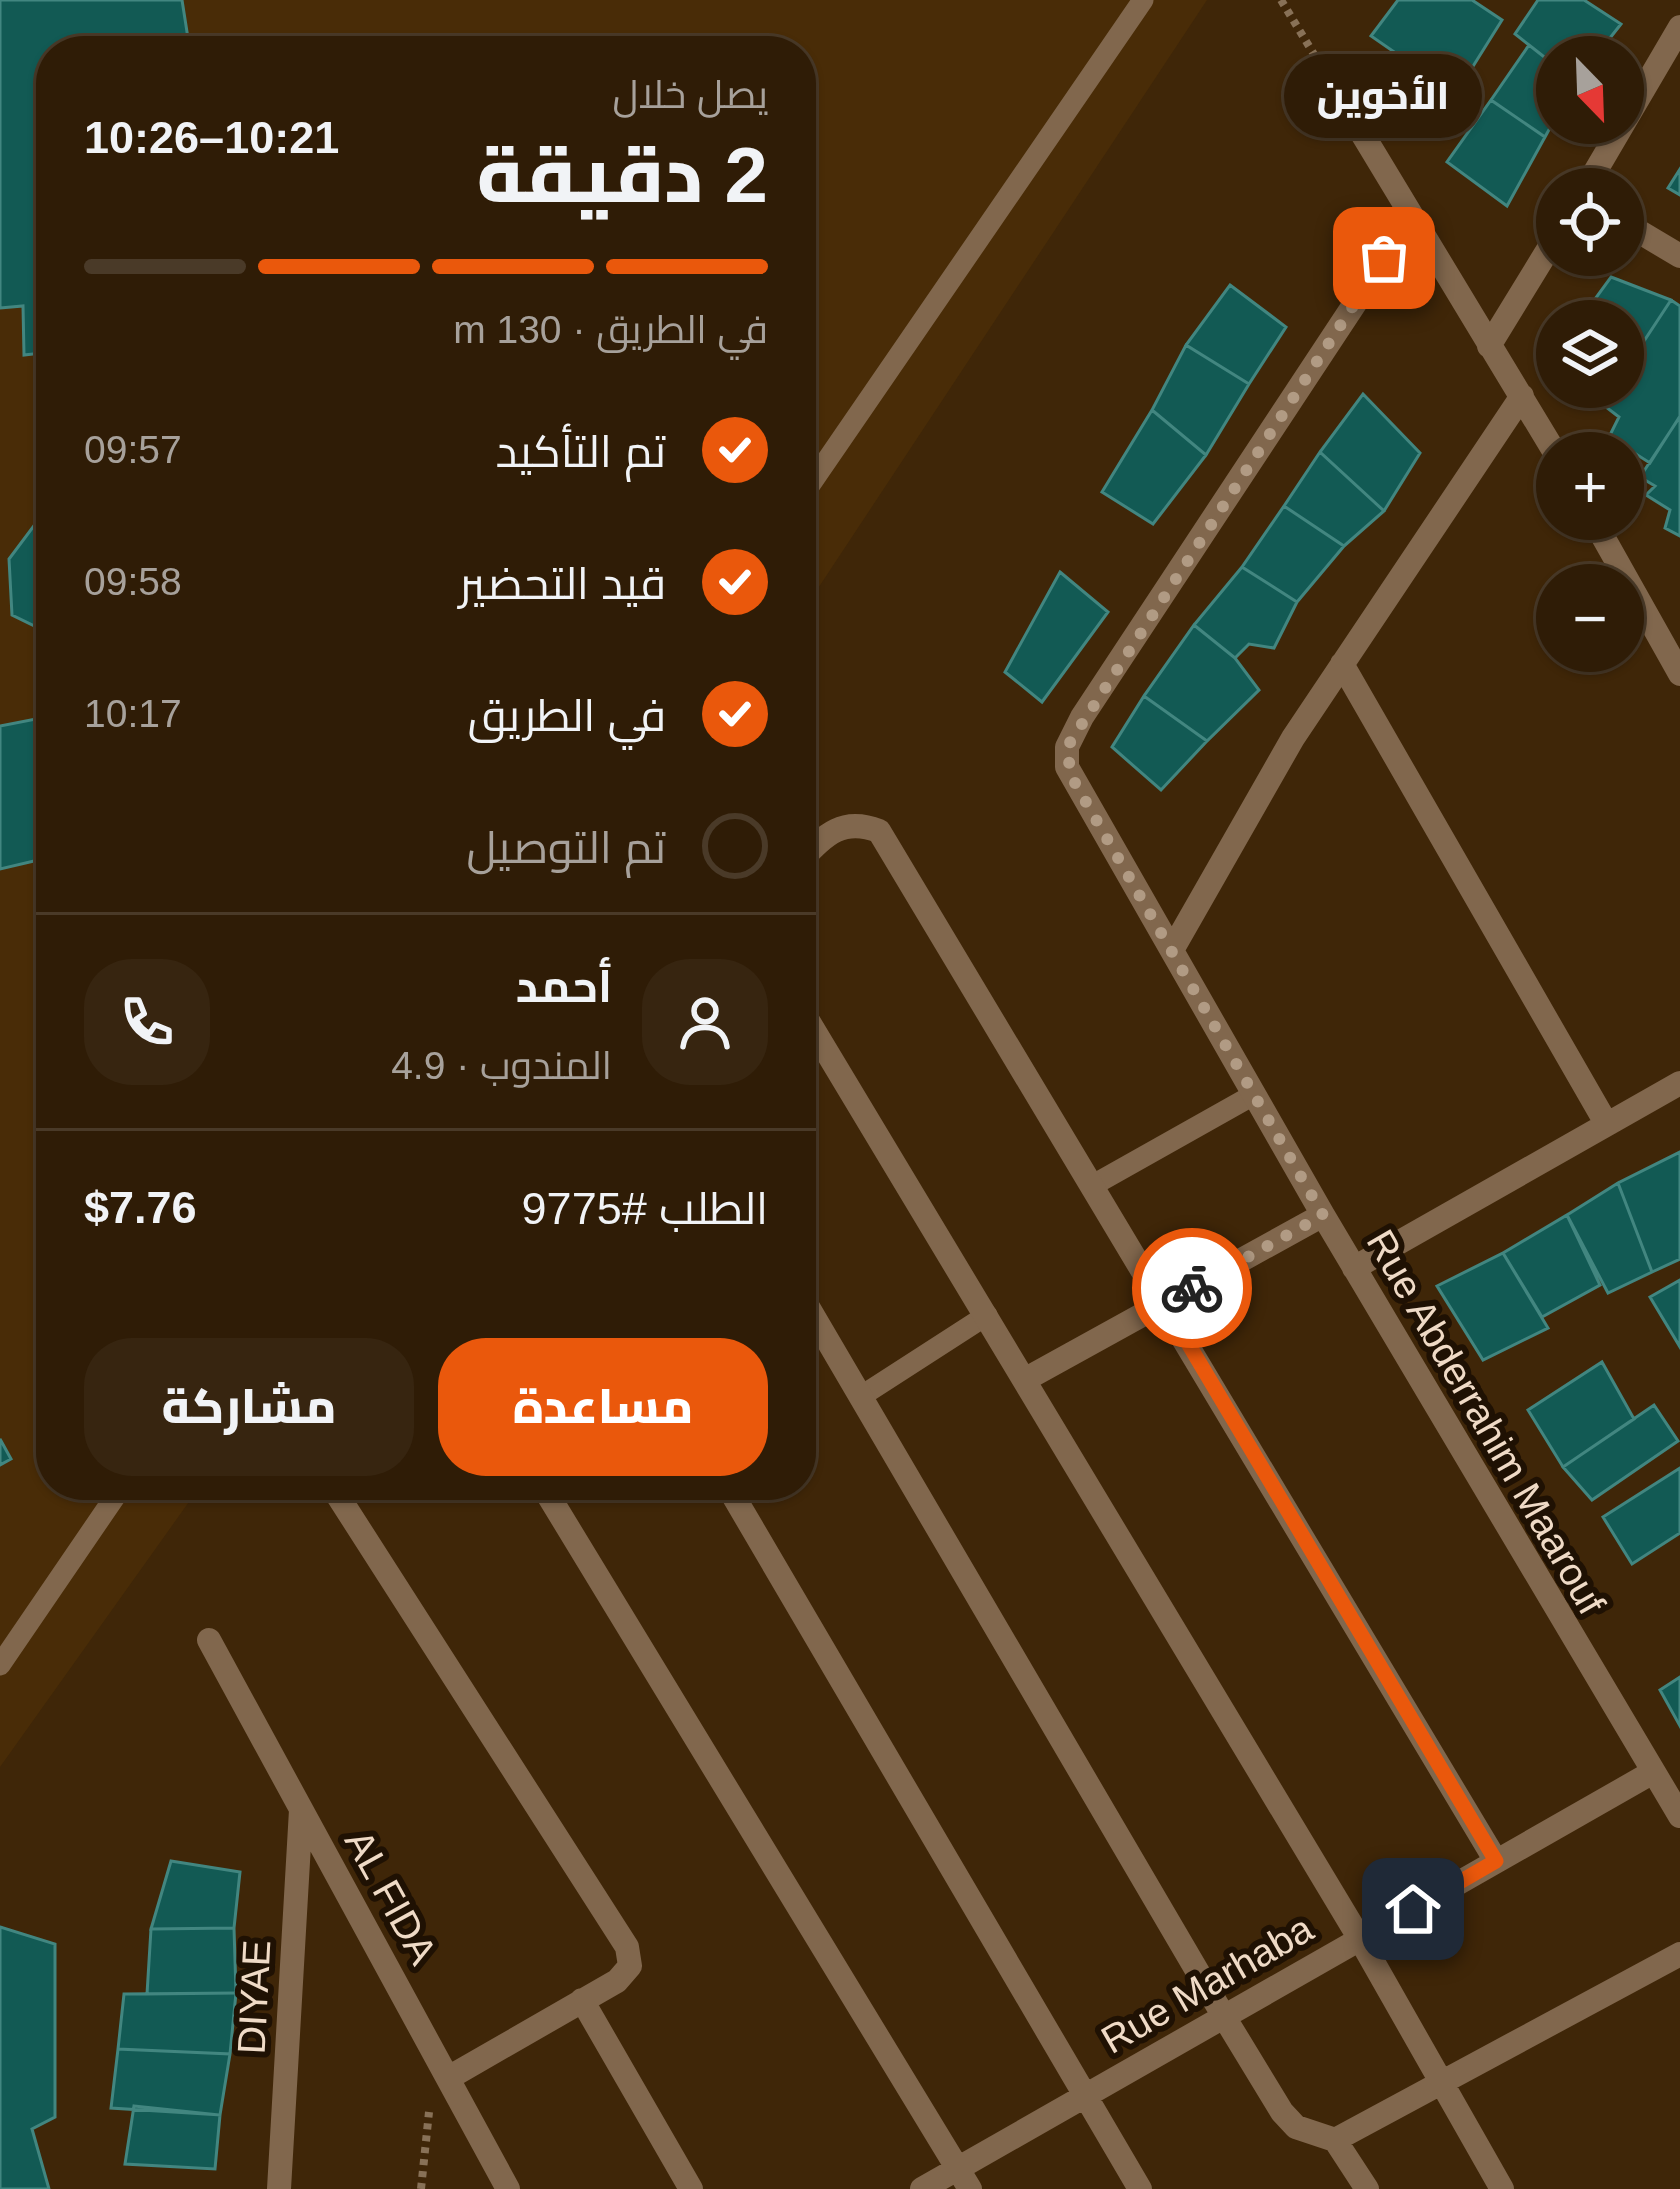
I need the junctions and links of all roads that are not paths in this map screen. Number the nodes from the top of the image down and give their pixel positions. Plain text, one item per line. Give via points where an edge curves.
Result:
1 (1142, 0) edge
2 (1680, 27) edge
3 (1334, 87) road end
4 (1597, 168) edge
5 (1410, 220) junction
6 (1644, 235) edge
7 (1680, 256) edge
8 (1536, 269) edge
9 (1489, 346) junction
10 (1522, 396) junction
11 (1543, 432) edge
12 (816, 476) edge
13 (1605, 540) edge
14 (1342, 664) junction
15 (1680, 674) edge
16 (816, 847) edge
17 (1172, 950) junction
18 (816, 1034) edge
19 (1680, 1083) edge
20 (1255, 1094) junction
21 (1606, 1123) junction
22 (1095, 1184) junction
23 (1323, 1215) junction
24 (1354, 1268) junction
25 (1164, 1303) junction
26 (987, 1315) junction
27 (816, 1319) edge
28 (1026, 1379) junction
29 (863, 1395) junction
30 (113, 1500) edge
31 (341, 1500) edge
32 (551, 1500) edge
33 (736, 1500) edge
34 (209, 1640) dead end
35 (0, 1664) edge
36 (1653, 1772) junction
37 (301, 1810) junction
38 (1680, 1816) edge
39 (1496, 1861) junction
40 (1360, 1939) junction
41 (1680, 1954) edge
42 (583, 2000) junction
43 (1223, 2015) junction
44 (450, 2077) junction
45 (1442, 2081) junction
46 (1083, 2096) junction
47 (1335, 2140) junction
48 (964, 2179) edge
49 (279, 2189) edge
50 (508, 2189) edge
51 (691, 2189) edge
52 (922, 2189) edge
53 (1140, 2189) edge
54 (1367, 2189) edge
55 (1502, 2189) edge

1 - 12 lane
2 - 4 street
3 - 5 street
5 - 9 street
5 - 17 street, Rue Abderrahim Maarouf via 1067,747 1071,776
6 - 7 street
8 - 9 street
9 - 10 street
10 - 11 street
10 - 14 street
13 - 15 street
14 - 17 street
14 - 21 street
16 - 22 street via 842,825 879,831
17 - 20 street, Rue Abderrahim Maarouf
18 - 26 street
19 - 21 street
20 - 22 lane
20 - 23 street, Rue Abderrahim Maarouf
21 - 24 street
22 - 25 street
23 - 24 street, Rue Abderrahim Maarouf
23 - 25 street
24 - 36 street, Rue Abderrahim Maarouf
25 - 28 street
25 - 39 street
26 - 28 street
26 - 29 lane
27 - 29 street
28 - 40 street
29 - 43 street
30 - 35 lane
31 - 42 street via 627,1947 630,1966 617,1982
32 - 48 street
33 - 46 street
34 - 37 street, AL FIDA
36 - 38 street, Rue Abderrahim Maarouf
36 - 39 street, Rue Marhaba
37 - 44 street, AL FIDA
37 - 49 street, DIYAE
39 - 40 street, Rue Marhaba
40 - 43 street, Rue Marhaba
40 - 45 street
41 - 45 street
42 - 44 street
42 - 51 street
43 - 46 street, Rue Marhaba
43 - 47 street via 1282,2112
44 - 50 street, AL FIDA
45 - 47 street
45 - 55 street
46 - 48 street, Rue Marhaba
46 - 53 street
47 - 54 street
48 - 52 street, Rue Marhaba

